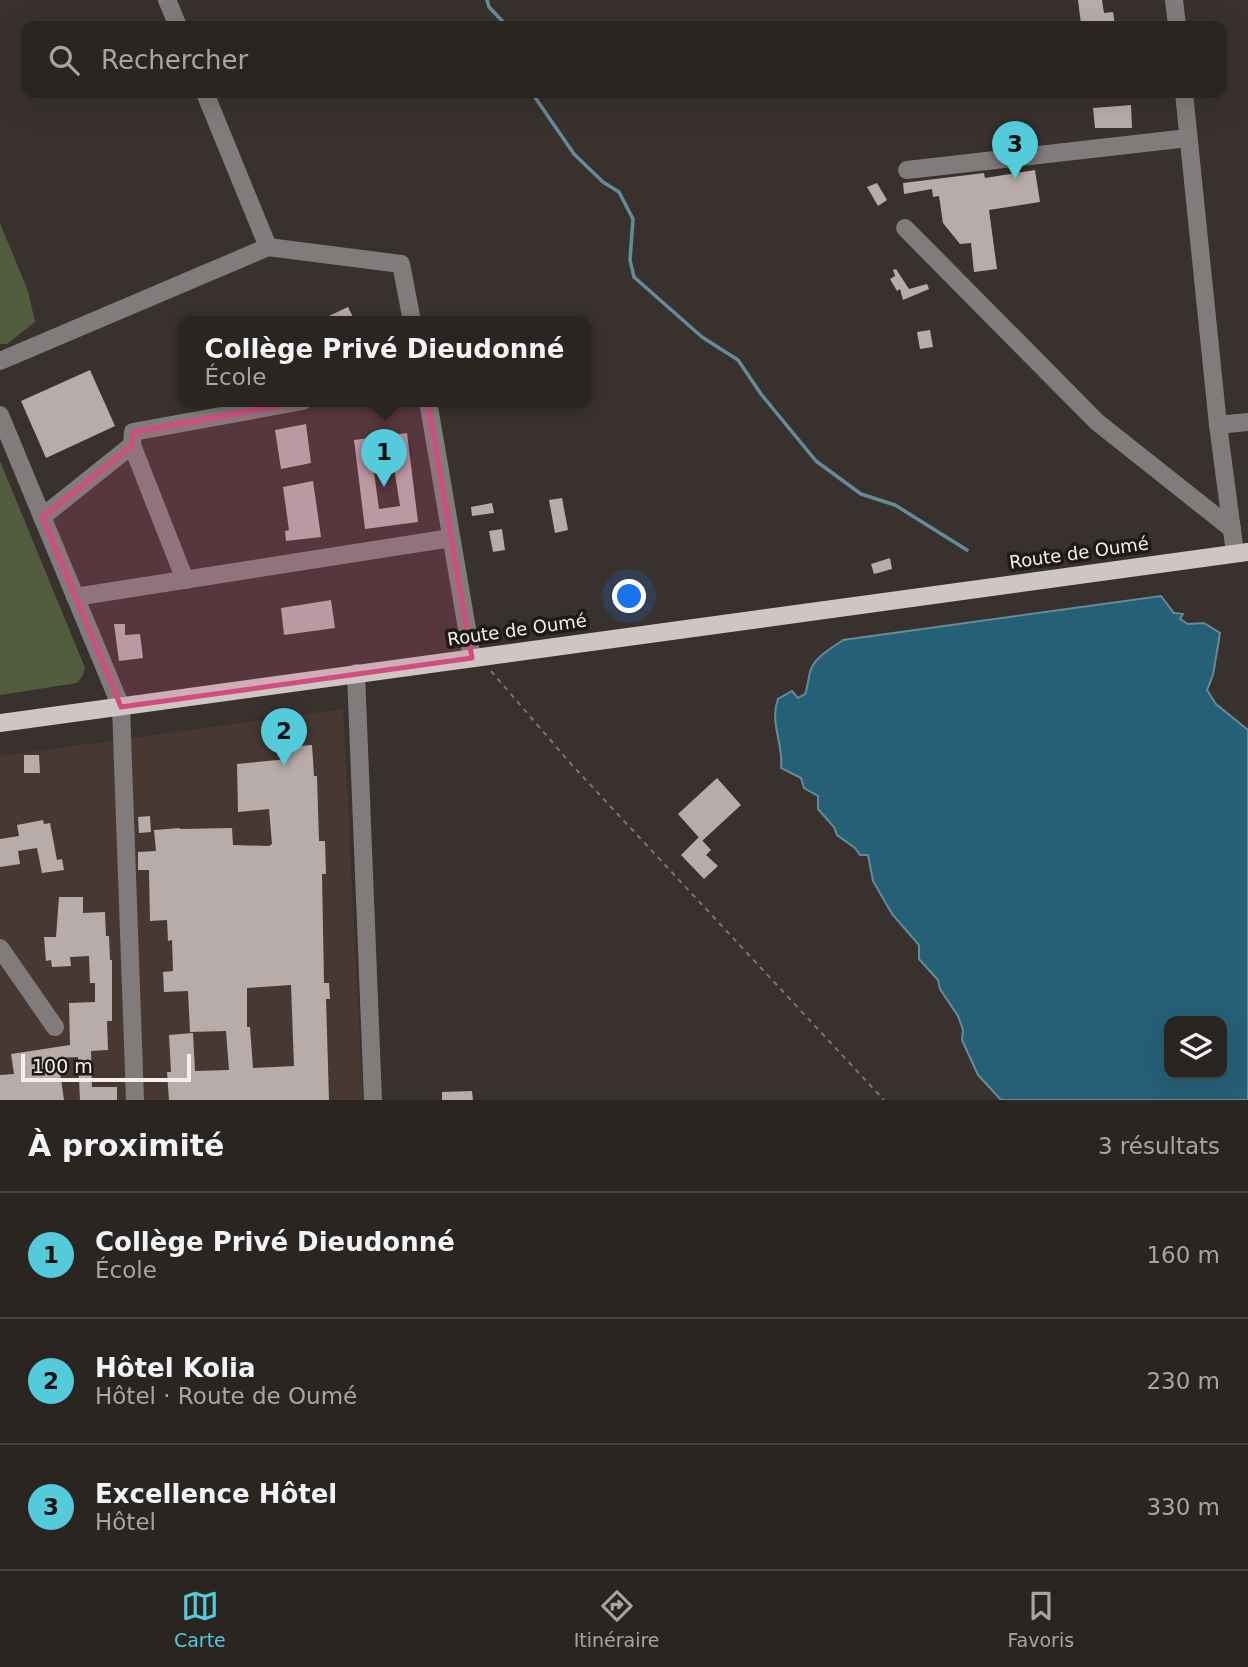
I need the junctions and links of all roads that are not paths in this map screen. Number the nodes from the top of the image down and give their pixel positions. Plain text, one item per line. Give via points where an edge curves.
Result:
1 (167, 0) edge
2 (1174, 0) edge
3 (176, 21) edge
4 (1176, 21) edge
5 (207, 98) edge
6 (1184, 98) edge
7 (1188, 138) junction
8 (906, 170) dead end
9 (905, 228) dead end
10 (268, 247) junction
11 (411, 316) edge
12 (0, 361) edge
13 (270, 407) edge
14 (429, 407) edge
15 (0, 415) edge
16 (1248, 422) edge
17 (1218, 425) junction
18 (132, 445) junction
19 (42, 517) junction
20 (1232, 529) junction
21 (451, 538) junction
22 (1242, 553) edge
23 (185, 580) junction
24 (75, 597) junction
25 (475, 658) junction
26 (356, 673) junction
27 (121, 707) junction
28 (0, 723) edge
29 (0, 948) edge
30 (55, 1027) dead end
31 (135, 1100) edge
32 (373, 1100) edge

1 - 3 street
2 - 4 street
5 - 10 street
6 - 7 street
7 - 8 street
7 - 17 street
9 - 20 street via 1097,422
10 - 11 street via 401,264
10 - 12 street
13 - 18 street via 133,432
14 - 21 street
15 - 19 street
16 - 17 street
17 - 20 street
18 - 19 street
18 - 23 street
19 - 24 street
20 - 22 street
21 - 23 street
21 - 25 street
22 - 25 main road, Route de Oumé
23 - 24 street
24 - 27 street
25 - 26 main road, Route de Oumé
26 - 27 main road, Route de Oumé
26 - 32 street
27 - 28 main road, Route de Oumé
27 - 31 street
29 - 30 street

